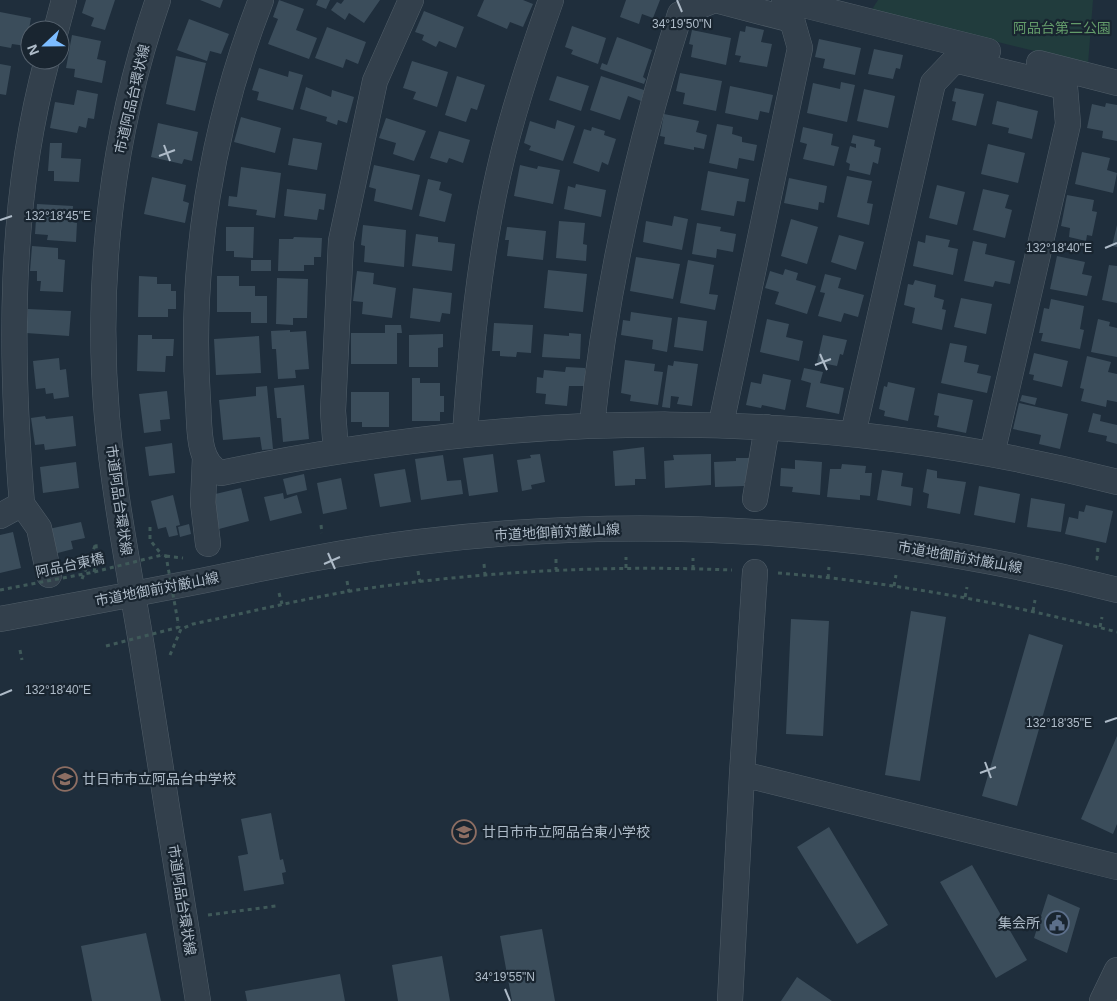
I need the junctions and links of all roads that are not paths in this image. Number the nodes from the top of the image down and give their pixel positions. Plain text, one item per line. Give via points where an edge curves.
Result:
1 (64, 0) edge
2 (158, 0) edge
3 (261, 0) edge
4 (411, 0) edge
5 (552, 0) edge
6 (784, 0) edge
7 (59, 20) edge
8 (45, 70) edge
9 (1117, 82) edge
10 (721, 424) junction
11 (592, 425) junction
12 (767, 427) junction
13 (853, 434) junction
14 (466, 435) junction
15 (336, 452) junction
16 (992, 454) junction
17 (205, 457) junction
18 (1117, 482) edge
19 (755, 499) dead end
20 (22, 504) junction
21 (0, 516) edge
22 (208, 544) dead end
23 (756, 572) road end
24 (49, 575) dead end
25 (1117, 590) edge
26 (133, 594) junction
27 (0, 620) edge
28 (742, 774) junction
29 (1117, 867) edge
30 (1117, 970) edge
31 (198, 1001) edge
32 (730, 1001) edge
33 (1102, 1001) edge

1 - 7 street
2 - 26 street, 市道阿品台環状線 via 120,143 105,279 107,416
3 - 17 street via 245,41 221,124 205,211 196,298 195,357
4 - 15 street via 375,81 341,241 333,411
5 - 14 street via 510,128 488,224 473,328
6 - 9 street
8 - 20 street via 26,164 16,250 16,424
10 - 11 street
10 - 11 street via 800,48 792,20 715,0 680,14 660,80 619,251
10 - 12 street
11 - 14 street
12 - 13 street
12 - 19 street
13 - 16 street
13 - 16 street via 933,82 955,60 1065,87 1068,124
14 - 15 street
15 - 17 street via 221,473 208,465
16 - 18 street
17 - 22 street via 203,502
20 - 21 street
20 - 24 street via 39,528
23 - 28 street
25 - 26 street, 市道地御前対厳山線 via 1011,565 887,545 794,534 638,528 519,533 420,542 312,558
26 - 27 street, 市道地御前対厳山線
26 - 31 street, 市道阿品台環状線
28 - 29 street
28 - 32 street
30 - 33 street

